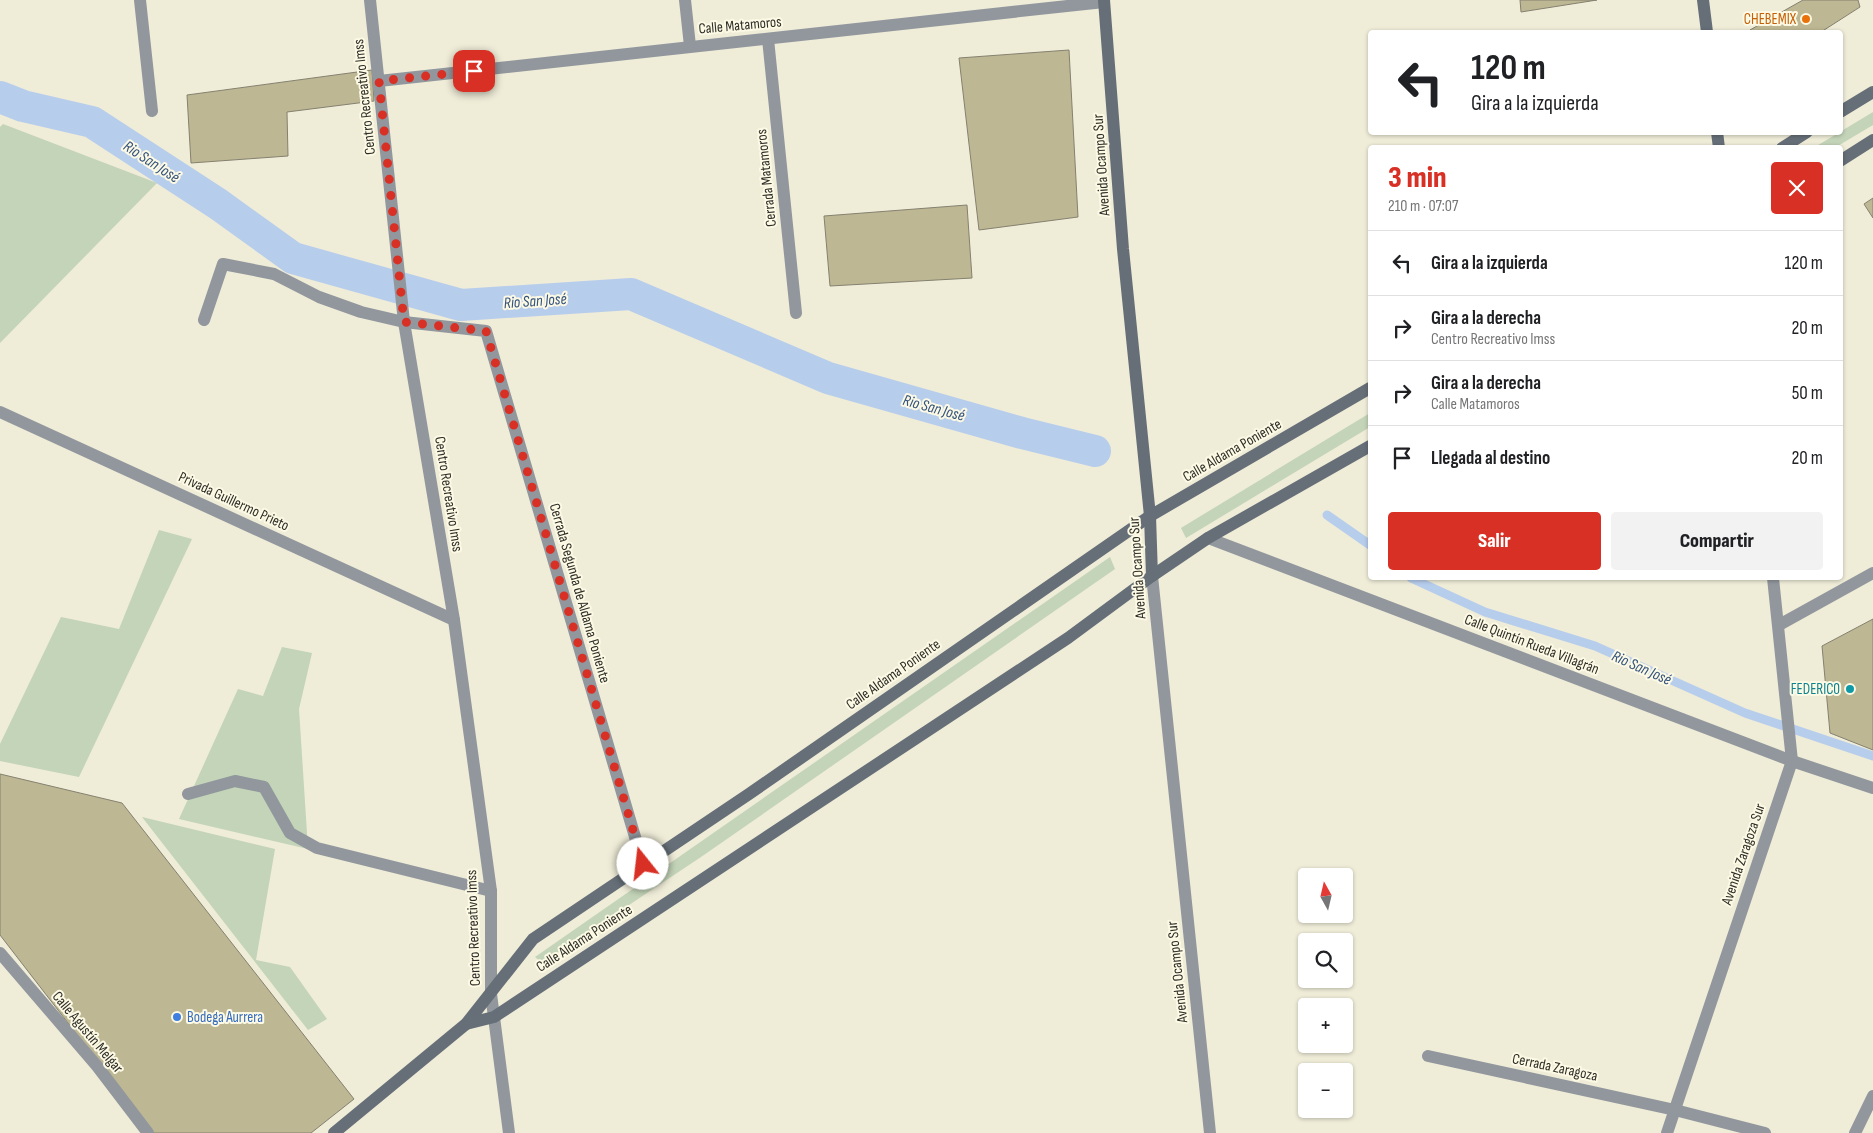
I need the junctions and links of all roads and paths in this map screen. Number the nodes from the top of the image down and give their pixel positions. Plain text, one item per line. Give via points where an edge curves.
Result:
1 (140, 0) edge
2 (370, 0) edge
3 (685, 0) edge
4 (1703, 0) edge
5 (1104, 1) edge
6 (1707, 30) edge
7 (768, 39) junction
8 (690, 46) junction
9 (379, 81) junction
10 (1873, 92) edge
11 (1843, 110) edge
12 (152, 111) dead end
13 (1802, 135) edge
14 (1873, 140) edge
15 (1787, 145) edge
16 (1843, 159) edge
17 (796, 313) dead end
18 (204, 320) dead end
19 (404, 322) junction
20 (1368, 389) edge
21 (0, 412) edge
22 (1368, 447) edge
23 (1150, 516) junction
24 (1208, 538) junction
25 (1873, 573) edge
26 (1152, 576) junction
27 (1773, 580) edge
28 (454, 620) junction
29 (1779, 625) junction
30 (1792, 761) junction
31 (1873, 788) edge
32 (188, 794) dead end
33 (643, 864) junction
34 (491, 891) junction
35 (0, 953) edge
36 (491, 994) junction
37 (494, 1017) junction
38 (466, 1024) junction
39 (1428, 1056) dead end
40 (1873, 1096) edge
41 (1675, 1110) junction
42 (148, 1133) edge
43 (334, 1133) edge
44 (509, 1133) edge
45 (1210, 1133) edge
46 (1667, 1133) edge
47 (1765, 1133) edge
48 (1855, 1133) edge

1 - 12 street
2 - 9 street, Centro Recreativo Imss
3 - 8 street
4 - 6 main road
5 - 7 street, Calle Matamoros
5 - 23 main road, Avenida Ocampo Sur via 1123,249
7 - 8 street, Calle Matamoros
7 - 17 street, Cerrada Matamoros
8 - 9 street, Calle Matamoros
9 - 19 street, Centro Recreativo Imss
10 - 11 main road
13 - 15 main road
14 - 16 main road
18 - 19 street via 223,264 274,274 320,297 361,312
19 - 28 street, Centro Recreativo Imss
19 - 33 street, Cerrada Segunda de Aldama Poniente via 486,331
20 - 23 main road, Calle Aldama Poniente
21 - 28 street, Privada Guillermo Prieto
22 - 24 main road, Calle Aldama Poniente
23 - 26 main road, Avenida Ocampo Sur
23 - 33 main road, Calle Aldama Poniente
24 - 26 main road, Calle Aldama Poniente
24 - 30 street, Calle Quintín Rueda Villagrán
25 - 29 street
26 - 37 main road, Calle Aldama Poniente via 1068,638
26 - 45 street, Avenida Ocampo Sur
27 - 29 street, Avenida Zaragoza Sur
28 - 34 street, Centro Recreativo Imss
29 - 30 street, Avenida Zaragoza Sur
30 - 31 street, Calle Quintín Rueda Villagrán
30 - 41 street, Avenida Zaragoza Sur
32 - 34 street via 235,781 264,787 290,833 317,848
33 - 36 main road, Calle Aldama Poniente via 534,939
34 - 36 street, Centro Recreativo Imss
35 - 42 street, Calle Agustín Melgar via 97,1066
36 - 37 street, Centro Recreativo Imss
36 - 38 main road, Calle Aldama Poniente
37 - 38 main road, Calle Aldama Poniente
37 - 44 street, Centro Recreativo Imss
38 - 43 main road, Calle Aldama Poniente
39 - 41 street, Cerrada Zaragoza
40 - 48 street
41 - 46 street, Avenida Zaragoza Sur
41 - 47 street, Cerrada Zaragoza

